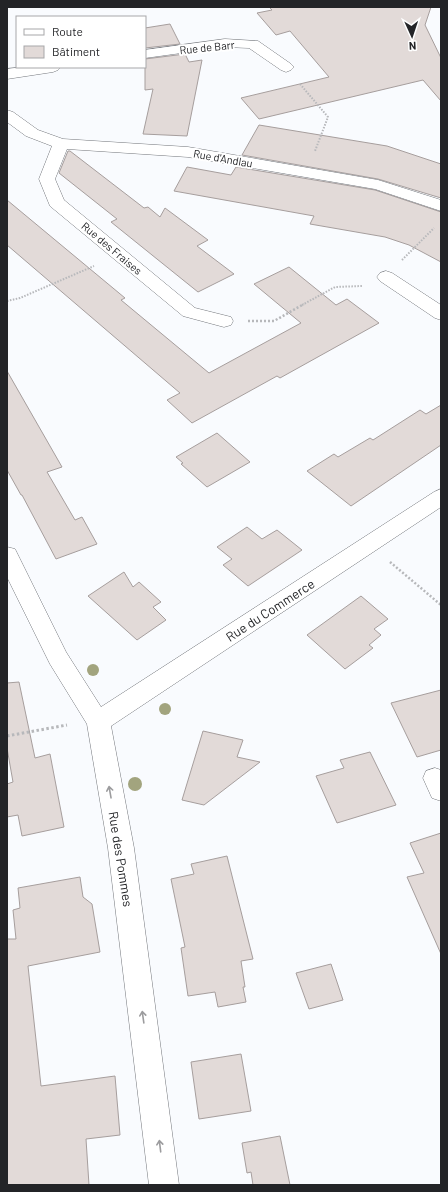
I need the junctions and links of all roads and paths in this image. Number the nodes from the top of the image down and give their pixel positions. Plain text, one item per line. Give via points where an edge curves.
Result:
1 (146, 54) edge
2 (286, 67) joint
3 (46, 68) edge
4 (7, 74) edge
5 (7, 115) edge
6 (61, 144) junction
7 (306, 172) junction
8 (441, 206) edge
9 (436, 226) dead end
10 (120, 255) junction
11 (386, 276) junction
12 (7, 301) edge
13 (441, 314) edge
14 (224, 321) joint
15 (441, 497) edge
16 (369, 546) junction
17 (7, 555) edge
18 (441, 605) edge
19 (98, 722) junction
20 (7, 736) edge
21 (164, 1185) edge

1 - 2 street, Rue de Barr via 226,43 254,44
2 - 7 path via 328,117
3 - 4 street
5 - 6 street, Rue d'Andlau via 32,133
6 - 7 street, Rue d'Andlau via 188,152
6 - 10 street, Rue des Fraises via 47,179 56,202
7 - 8 street, Rue d'Andlau via 378,185
9 - 11 path
10 - 12 path via 20,298
10 - 14 street, Rue des Fraises via 190,312
11 - 13 street
11 - 14 path via 370,285 335,287 274,320
15 - 16 street, Rue du Commerce
16 - 18 path
16 - 19 street, Rue du Commerce
17 - 19 street, Rue des Pommes via 58,658
19 - 20 path via 62,725
21 -> 19 street, Rue des Pommes via 121,848

